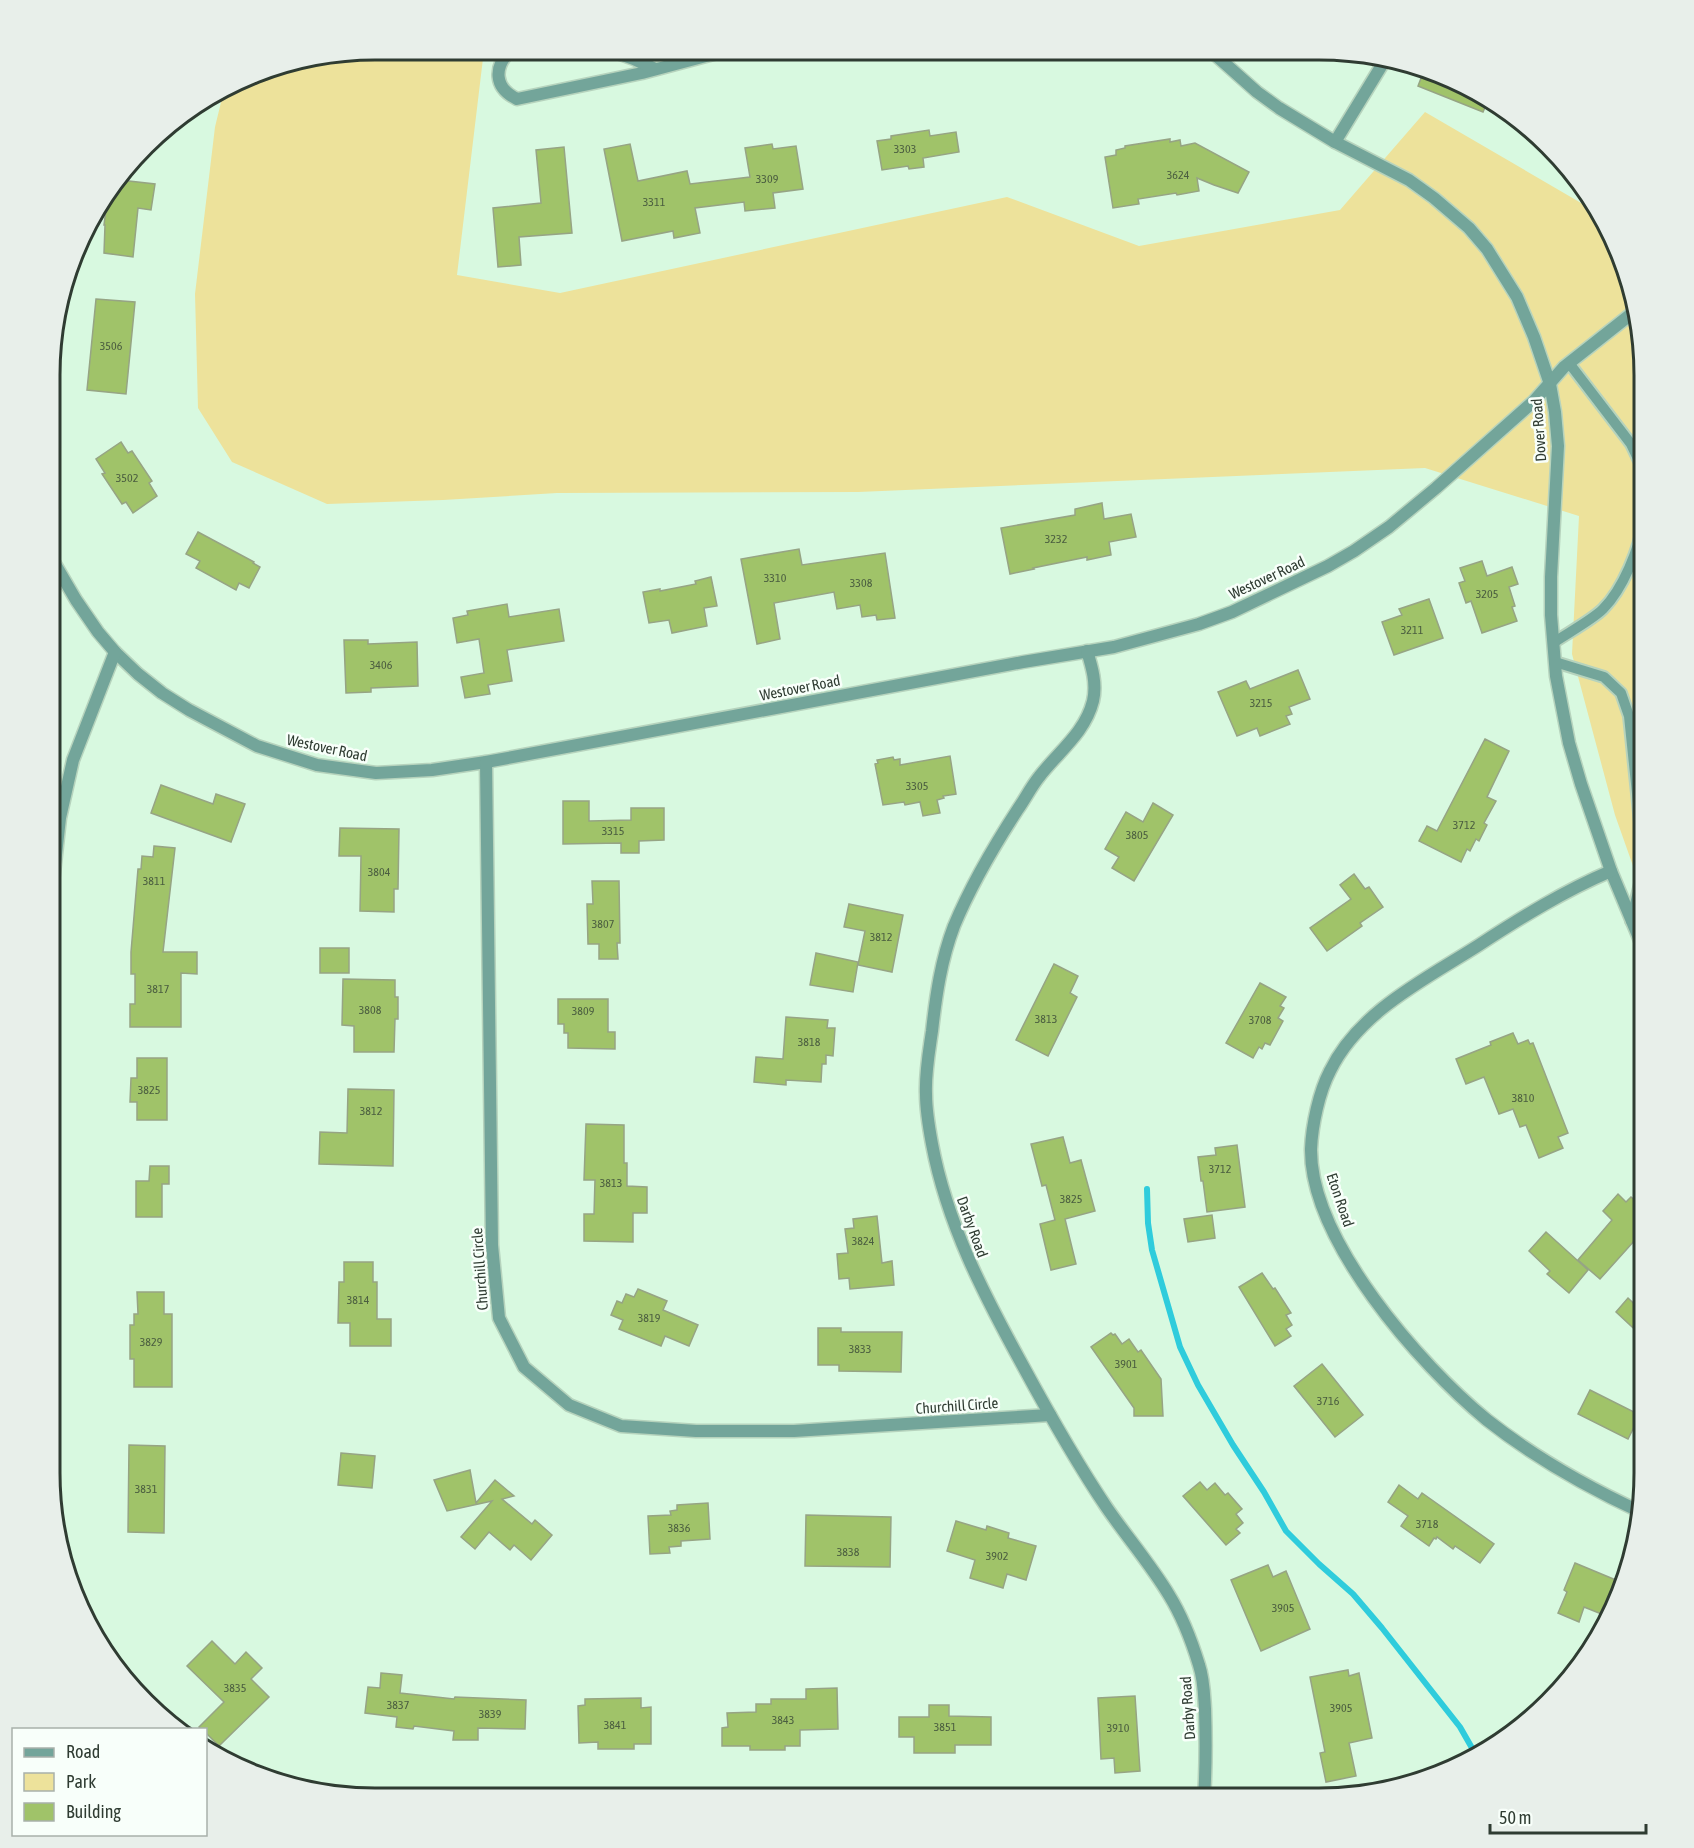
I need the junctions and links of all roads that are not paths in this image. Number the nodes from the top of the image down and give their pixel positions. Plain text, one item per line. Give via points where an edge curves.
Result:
1 (502, 60) edge
2 (636, 60) edge
3 (688, 60) edge
4 (1221, 60) edge
5 (1381, 66) edge
6 (655, 69) junction
7 (1335, 142) junction
8 (1628, 316) edge
9 (1569, 363) junction
10 (1550, 384) junction
11 (1634, 450) edge
12 (1634, 554) edge
13 (60, 573) edge
14 (1553, 644) junction
15 (1087, 651) junction
16 (115, 652) junction
17 (1555, 662) junction
18 (486, 762) junction
19 (1634, 764) edge
20 (60, 818) edge
21 (1611, 871) junction
22 (1634, 909) edge
23 (1631, 921) junction
24 (1634, 928) edge
25 (1050, 1415) junction
26 (1632, 1507) edge
27 (1204, 1788) edge

1 - 6 street via 499,81 505,93 517,99
2 - 6 street
3 - 6 street
4 - 7 street, Dover Road via 1279,108
5 - 7 street
7 - 10 street, Dover Road via 1409,180 1469,228 1517,297
8 - 9 street, Westover Road
9 - 10 street, Westover Road
9 - 11 lane
10 - 14 street, Dover Road via 1557,446 1551,577
10 - 15 street, Westover Road via 1436,488 1389,527 1345,556 1232,612 1134,643
12 - 14 lane via 1624,579 1603,609
13 - 16 street, Westover Road
14 - 17 street, Dover Road
15 - 18 street, Westover Road
15 - 25 street, Darby Road via 1095,683 1085,721 1038,778 1002,834 951,935 938,983 927,1069 926,1095 936,1165 959,1238 995,1315
16 - 18 street, Westover Road via 162,693 189,710 247,741 286,756 317,765 376,773
16 - 20 street via 74,760
17 - 19 lane via 1604,677 1621,693 1629,716
17 - 21 street, Dover Road via 1569,743
18 - 25 street, Churchill Circle via 492,1245 499,1318 524,1367 569,1405 621,1426 794,1431
21 - 23 street, Dover Road
21 - 26 street, Eton Road via 1522,916 1377,1012 1330,1071 1313,1127 1311,1150 1318,1193 1340,1245 1380,1308 1406,1339 1486,1419 1565,1473
22 - 23 lane
23 - 24 street, Dover Road
25 - 27 street, Darby Road via 1108,1510 1180,1614 1203,1680

